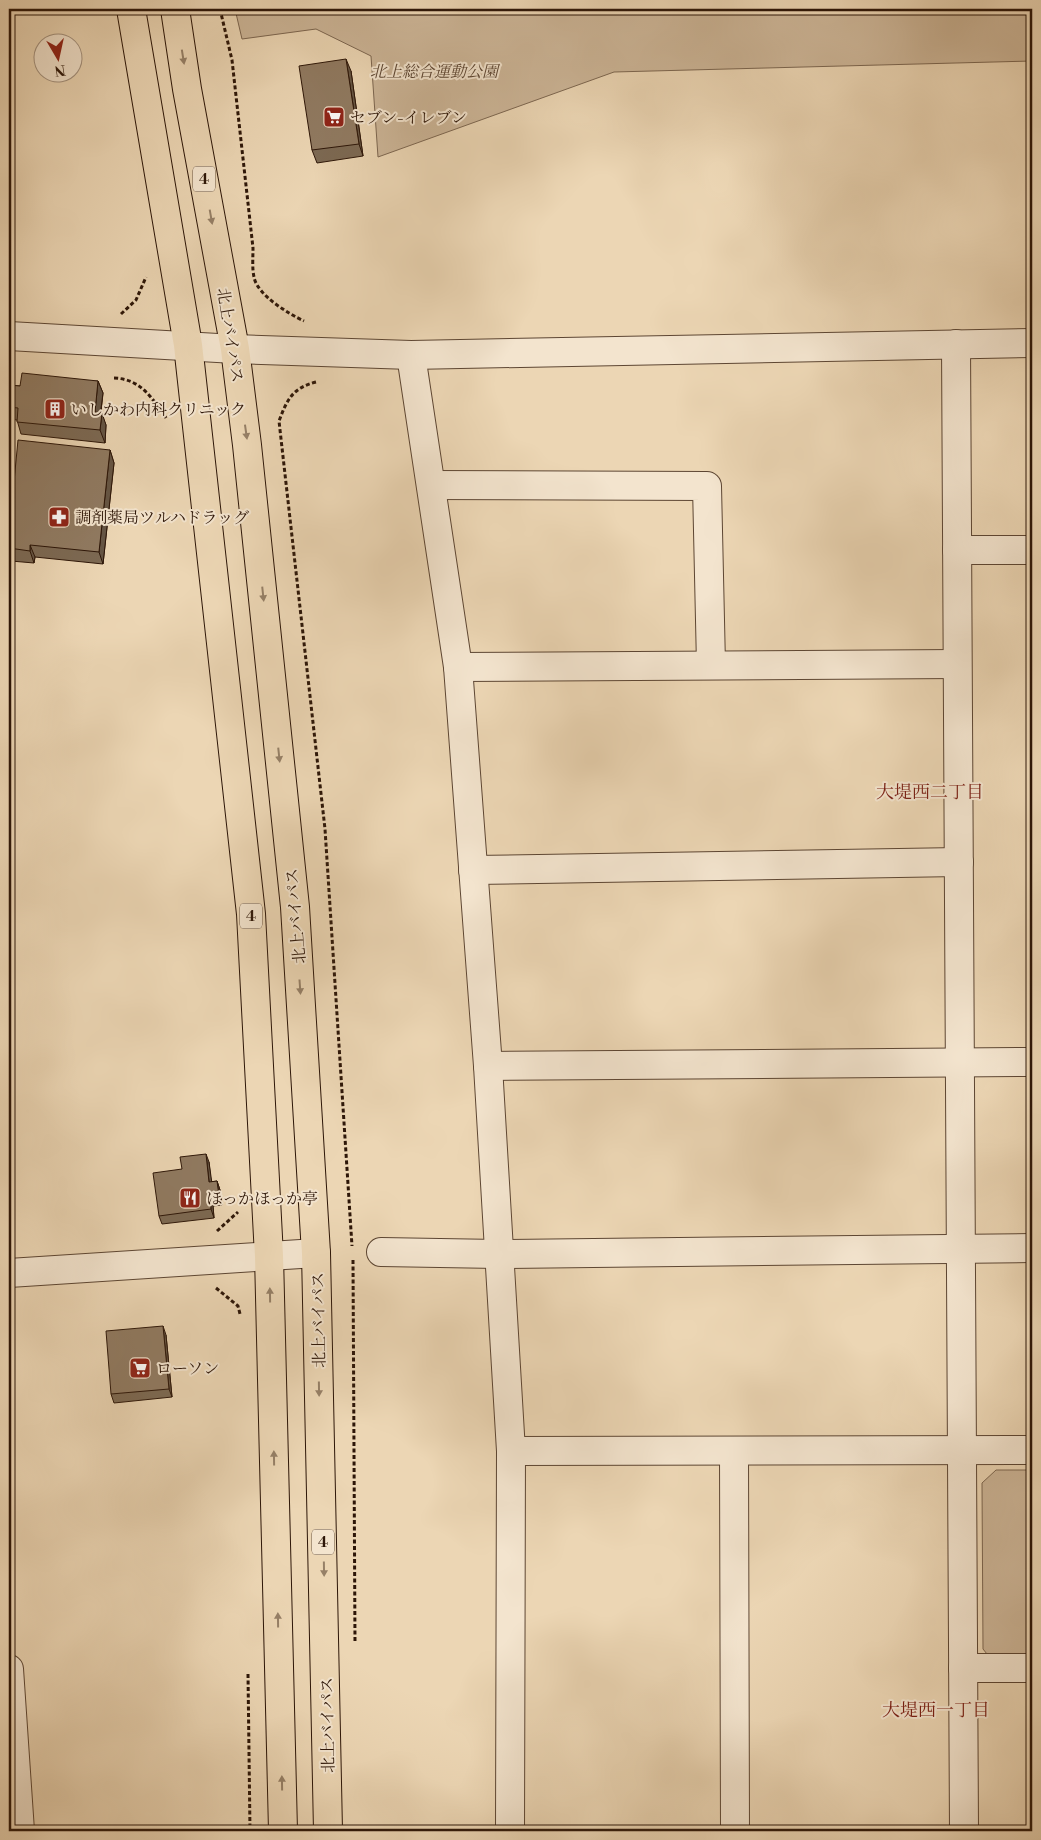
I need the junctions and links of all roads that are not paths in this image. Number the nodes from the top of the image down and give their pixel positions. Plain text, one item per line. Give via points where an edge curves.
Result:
1 (131, 9) edge
2 (175, 9) edge
3 (9, 336) edge
4 (1032, 343) edge
5 (956, 344) junction
6 (188, 345) junction
7 (234, 349) junction
8 (411, 354) junction
9 (431, 485) junction
10 (957, 550) junction
11 (1032, 550) edge
12 (957, 664) junction
13 (711, 666) junction
14 (458, 667) junction
15 (959, 862) junction
16 (473, 870) junction
17 (960, 1062) junction
18 (1032, 1062) edge
19 (488, 1066) junction
20 (960, 1248) junction
21 (1032, 1248) edge
22 (381, 1252) dead end
23 (316, 1253) junction
24 (498, 1254) junction
25 (269, 1256) junction
26 (9, 1273) edge
27 (962, 1450) junction
28 (1032, 1450) edge
29 (511, 1451) junction
30 (734, 1451) junction
31 (963, 1668) junction
32 (1032, 1668) edge
33 (9, 1669) edge
34 (20, 1831) edge
35 (283, 1831) edge
36 (328, 1831) edge
37 (510, 1831) edge
38 (735, 1831) edge
39 (964, 1831) edge

1 - 6 highway, 4
2 -> 7 highway, 北上バイパス / 4
3 - 6 street
4 - 5 street
5 - 8 street
5 - 10 street
6 - 7 street
6 - 25 highway, 4 via 251,914
7 - 8 street
7 -> 23 highway, 北上バイパス / 4 via 248,445 295,907
8 - 9 street
9 - 13 street via 707,486
9 - 14 street
10 - 11 street
10 - 12 street
12 - 13 street
12 - 15 street
13 - 14 street
14 - 16 street
15 - 16 street
15 - 17 street
16 - 19 street
17 - 18 street
17 - 19 street
17 - 20 street
19 - 24 street
20 - 21 street
20 - 24 street
20 - 27 street
22 - 24 street
23 - 25 street
23 -> 36 highway, 北上バイパス / 4
24 - 29 street
25 - 26 street
35 -> 25 highway, 4
27 - 28 street
27 - 30 street
27 - 31 street
29 - 30 street
29 - 37 street
30 - 38 street
31 - 32 street
31 - 39 street
33 - 34 street

